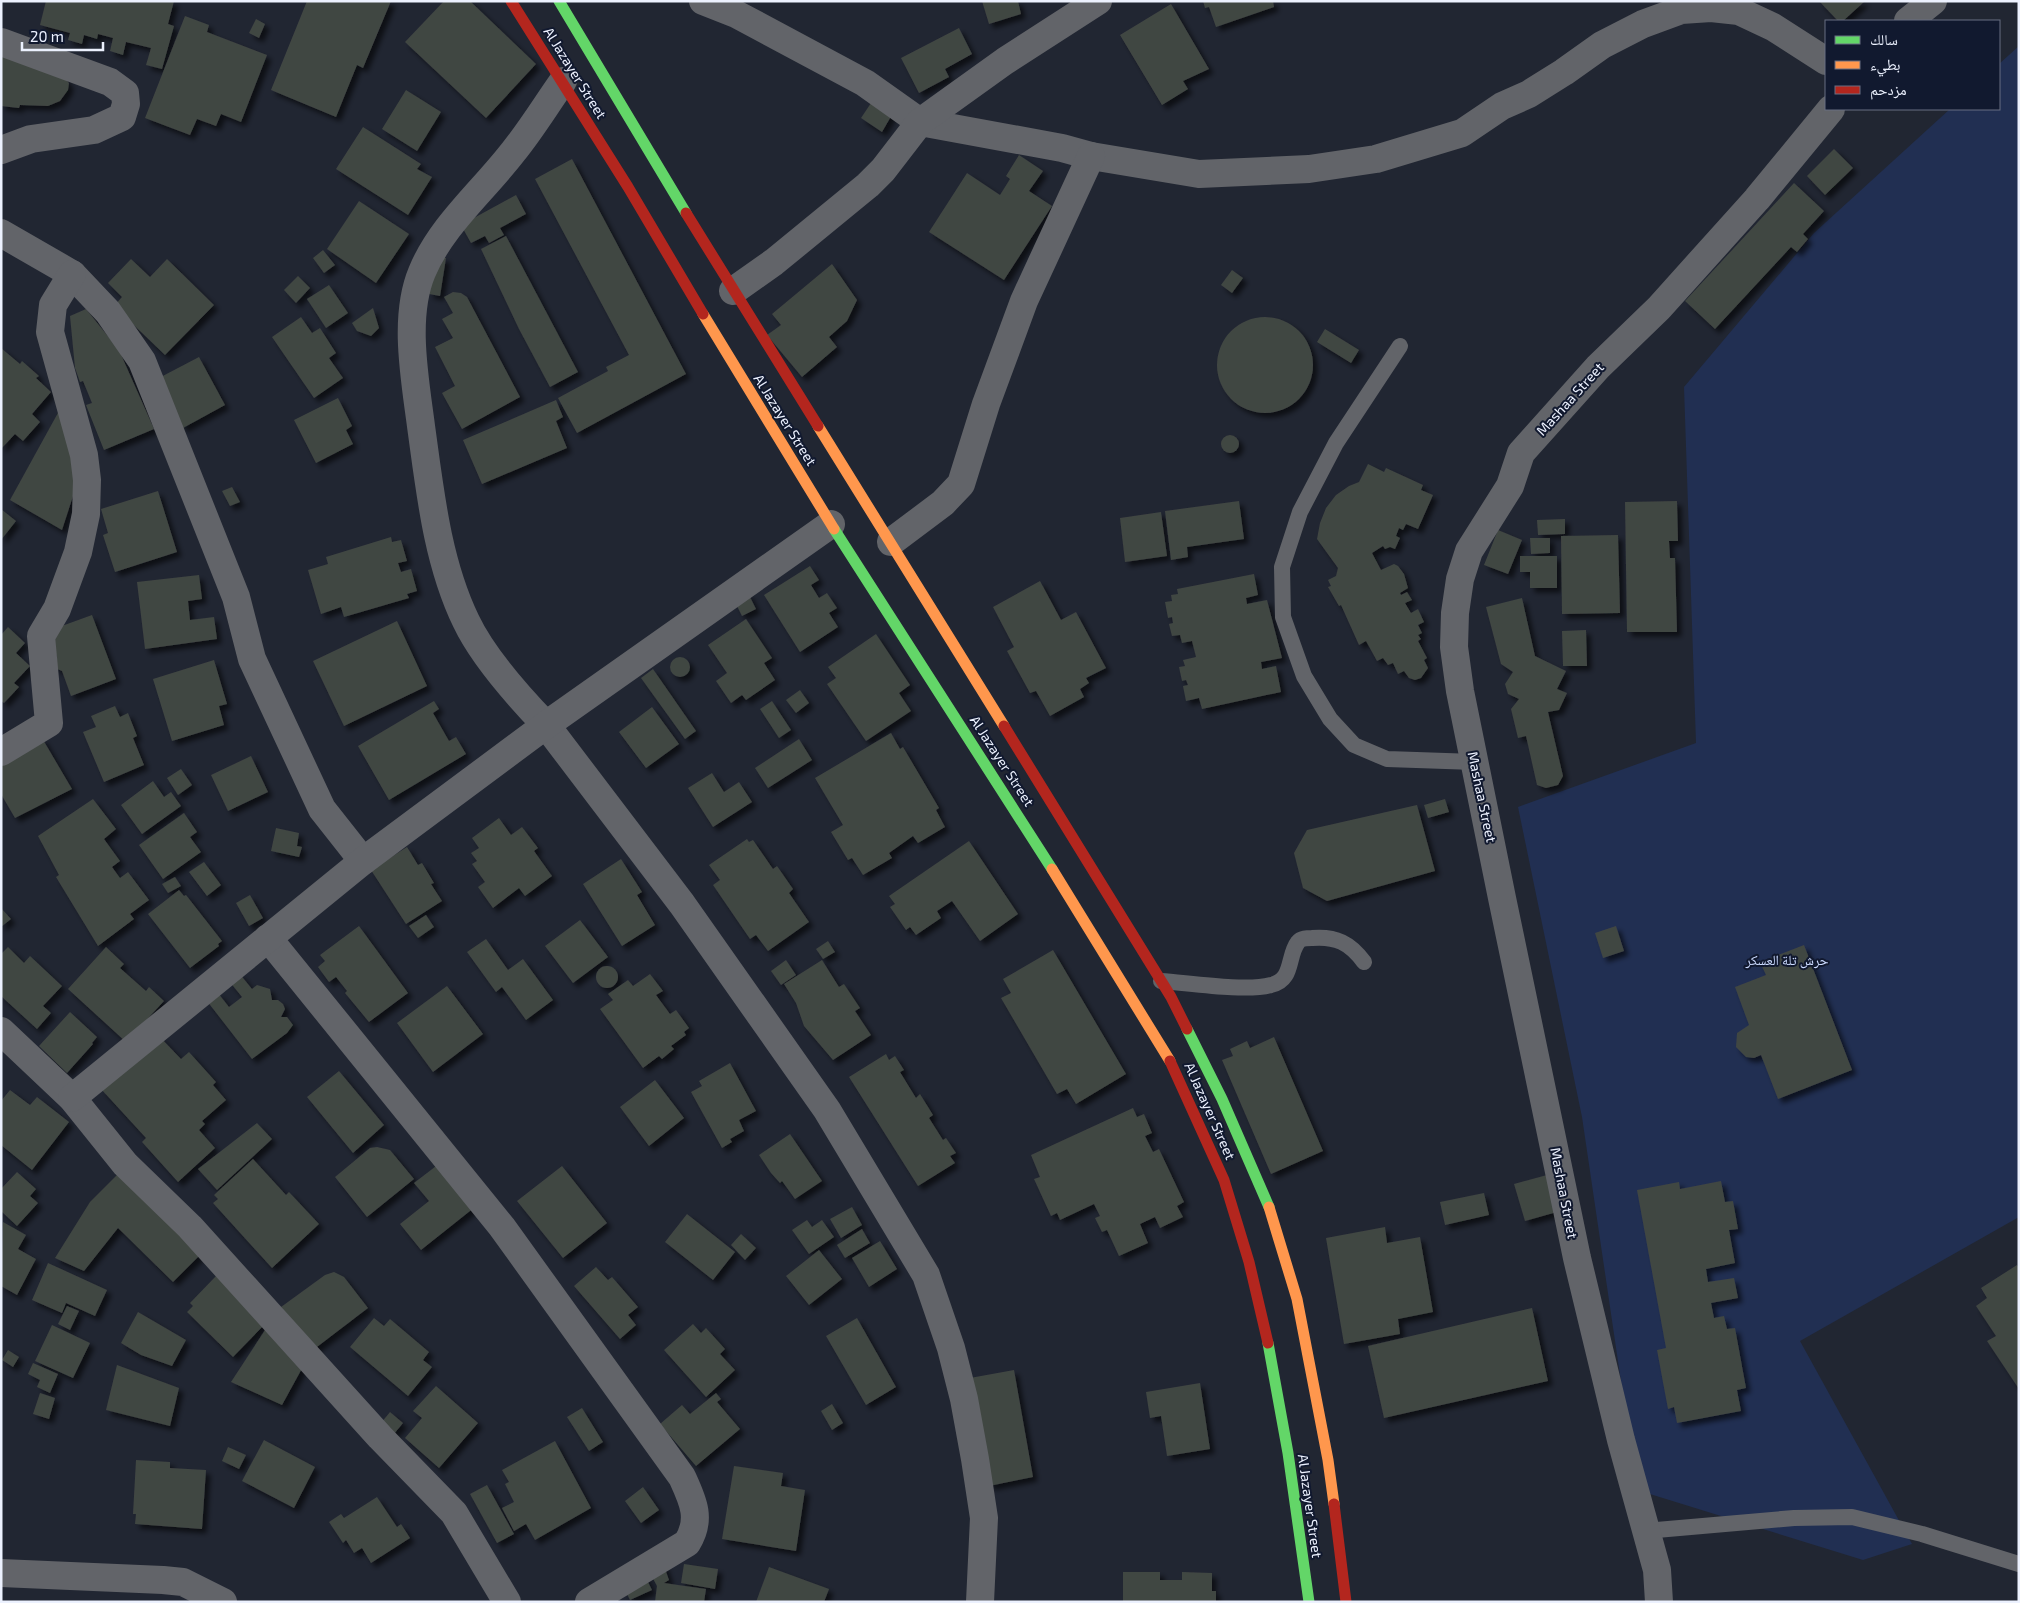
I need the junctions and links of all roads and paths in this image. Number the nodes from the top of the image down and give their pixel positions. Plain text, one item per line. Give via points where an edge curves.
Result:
1 (511, 1) edge
2 (559, 1) edge
3 (703, 1) edge
4 (1098, 1) edge
5 (1933, 1) edge
6 (1909, 20) edge
7 (1, 42) edge
8 (1825, 60) edge
9 (563, 81) junction
10 (1830, 110) edge
11 (920, 122) junction
12 (1, 150) edge
13 (1091, 156) junction
14 (1, 232) edge
15 (72, 274) junction
16 (733, 291) junction
17 (1400, 346) dead end
18 (831, 524) junction
19 (891, 542) junction
20 (546, 725) junction
21 (1, 752) edge
22 (1475, 762) junction
23 (363, 861) junction
24 (268, 938) junction
25 (1364, 962) dead end
26 (1161, 981) junction
27 (1, 1031) edge
28 (72, 1098) junction
29 (1645, 1531) junction
30 (2019, 1564) edge
31 (1, 1574) edge
32 (223, 1602) edge
33 (507, 1602) edge
34 (589, 1602) edge
35 (980, 1602) edge
36 (1309, 1602) edge
37 (1346, 1602) edge
38 (1659, 1602) edge

1 - 9 main road, Al Jazayer Street
2 - 16 main road, Al Jazayer Street
3 - 11 street via 736,14 865,83
4 - 11 street via 1005,61
5 - 6 street
7 - 12 street via 110,82 124,93 126,104 122,117 94,130 31,139
8 - 13 street via 1773,27 1739,11 1711,8 1681,10 1643,24 1602,45 1530,94 1502,106 1462,134 1376,159 1310,169 1199,174
9 - 18 main road, Al Jazayer Street
9 - 20 street via 513,152 440,239 415,293 412,333 425,454 450,581 466,622 490,658
10 - 22 street, Mashaa Street via 1757,199 1659,308 1598,367 1521,453 1510,486 1469,550 1460,579 1454,647
11 - 13 street
11 - 16 street via 868,185 774,262
13 - 19 street via 1024,301 961,484 943,503
14 - 15 street
15 - 21 street via 53,305 50,332 84,455 86,514 78,552 57,609 41,636 49,723
15 - 23 street via 108,312 142,361 236,597 252,659 322,809
16 - 19 main road, Al Jazayer Street
17 - 22 lane via 1336,443 1300,512 1282,567 1283,617 1304,676 1330,719 1354,745 1387,760
18 - 20 street
18 - 36 main road, Al Jazayer Street via 1021,819 1175,1069 1208,1141 1250,1262 1274,1369
19 - 26 main road, Al Jazayer Street
20 - 23 street
20 - 35 street via 682,904 827,1110 926,1276 951,1348 975,1459 984,1518
22 - 29 street, Mashaa Street via 1577,1258
23 - 24 street
24 - 28 street
24 - 34 street via 502,1226 690,1493 696,1518 693,1534 687,1543
25 - 26 lane via 1354,948 1342,941 1329,937 1304,938 1298,942 1284,978 1273,985 1254,987
26 - 37 main road, Al Jazayer Street via 1222,1099 1255,1171 1279,1238 1297,1299 1328,1460
27 - 28 street
28 - 33 street via 125,1164 190,1227 380,1437 454,1513
29 - 30 lane via 1794,1518 1852,1517 1922,1534
29 - 38 street, Mashaa Street via 1657,1570
31 - 32 street via 183,1582

